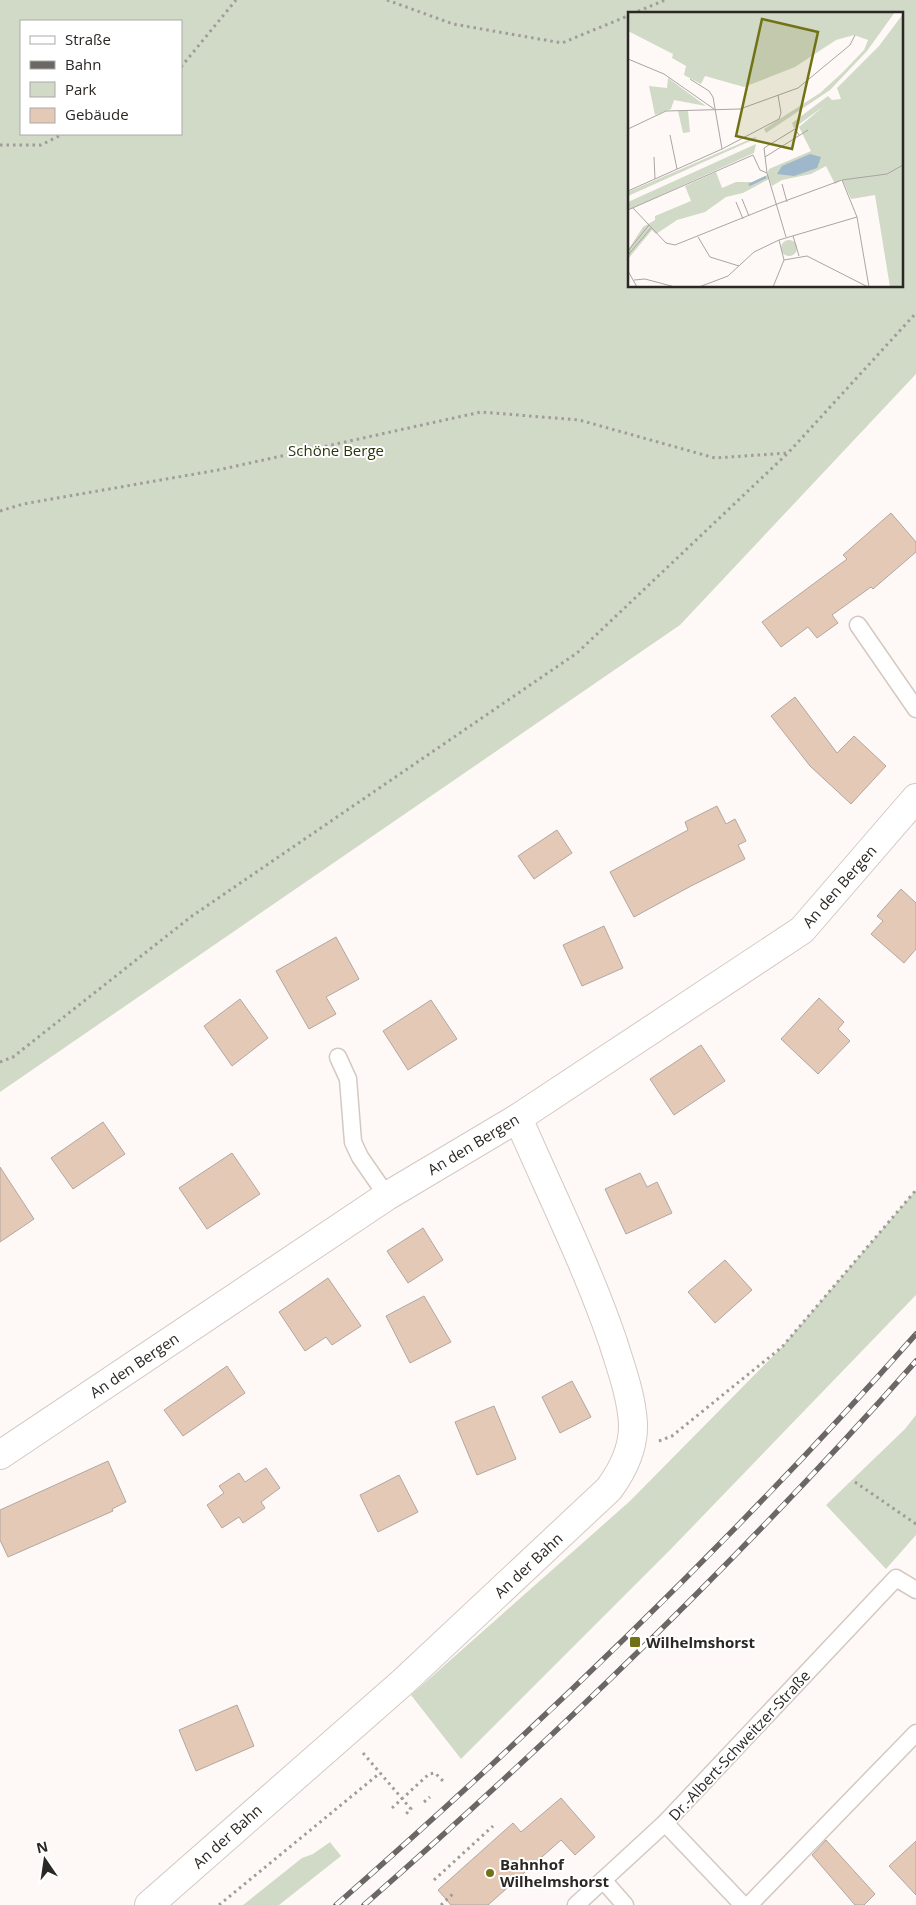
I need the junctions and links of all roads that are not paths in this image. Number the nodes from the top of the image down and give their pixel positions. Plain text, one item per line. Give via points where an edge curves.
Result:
1 (858, 625) dead end
2 (916, 709) edge
3 (916, 798) edge
4 (338, 1057) dead end
5 (518, 1118) junction
6 (387, 1196) junction
7 (0, 1455) edge
8 (916, 1590) edge
9 (916, 1733) edge
10 (665, 1823) junction
11 (602, 1880) junction
12 (149, 1905) edge
13 (576, 1905) edge
14 (625, 1905) edge
15 (743, 1905) edge
16 (749, 1905) edge

1 - 2 lane
3 - 5 street, An den Bergen via 802,930
4 - 6 lane via 348,1079 353,1142
5 - 6 street, An den Bergen
5 - 12 street, An der Bahn via 600,1305 628,1388 633,1424 629,1453 618,1478 403,1682
6 - 7 street, An den Bergen
8 - 10 lane, Dr.-Albert-Schweitzer-Straße via 896,1578
9 - 16 lane
10 - 11 lane, Dr.-Albert-Schweitzer-Straße
10 - 15 lane
11 - 13 lane, Dr.-Albert-Schweitzer-Straße
11 - 14 lane

